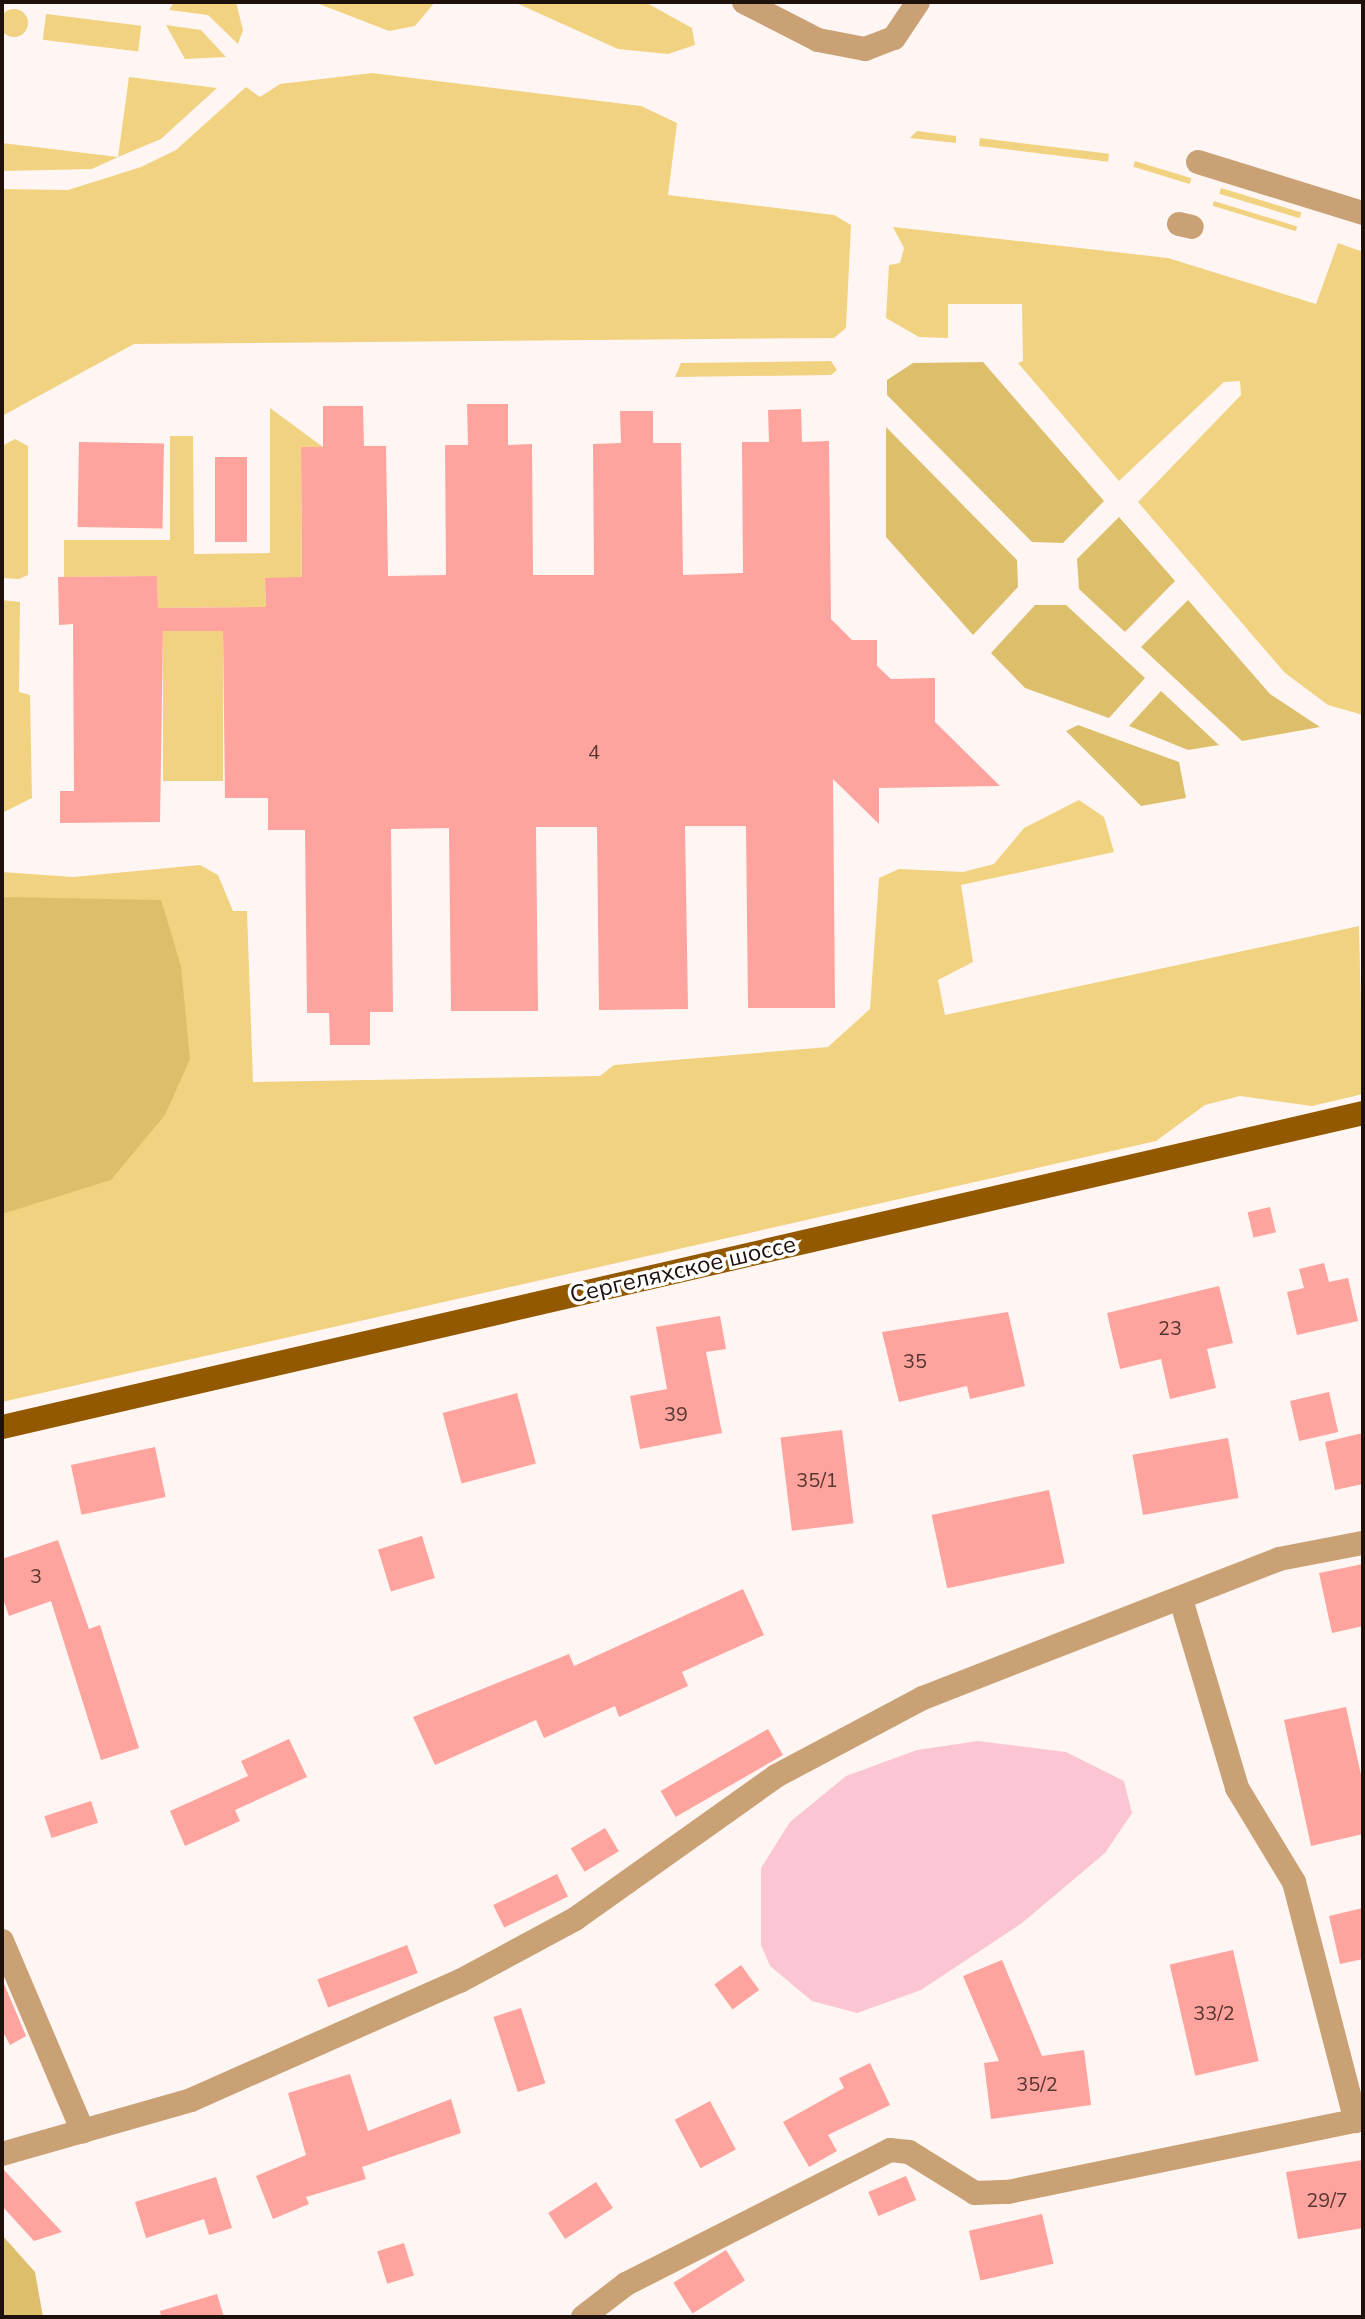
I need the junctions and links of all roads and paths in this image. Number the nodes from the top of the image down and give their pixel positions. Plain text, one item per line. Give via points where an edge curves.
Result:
1 (744, 2) edge
2 (918, 2) edge
3 (1198, 162) dead end
4 (1363, 213) edge
5 (1363, 1113) edge
6 (2, 1427) edge
7 (1363, 1543) edge
8 (1182, 1603) junction
9 (2, 1941) edge
10 (1360, 2120) edge
11 (83, 2132) junction
12 (2, 2154) edge
13 (583, 2317) edge

1 - 2 street via 818,40 865,49 894,38
3 - 4 street
5 - 6 main road, Сергеляхское шоссе
7 - 8 street via 1279,1559
8 - 10 street via 1237,1788 1294,1882
8 - 11 street via 923,1698 853,1732 776,1776 575,1919 460,1981 191,2100
9 - 11 street
10 - 13 street via 1008,2192 975,2193 909,2152 890,2150 626,2284
11 - 12 street

